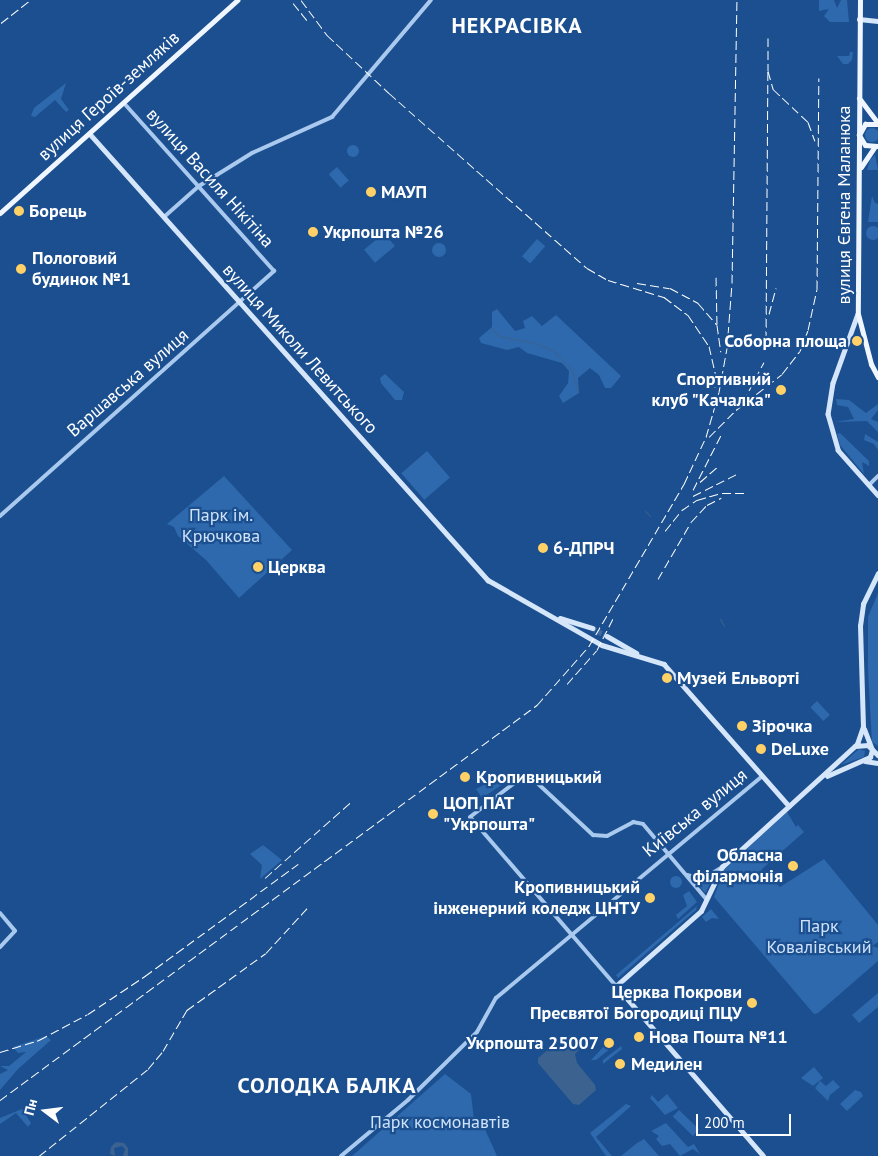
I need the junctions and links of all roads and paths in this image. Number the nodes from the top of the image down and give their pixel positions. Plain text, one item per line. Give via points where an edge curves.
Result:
1 (237, 0) edge
2 (431, 0) edge
3 (860, 0) edge
4 (859, 19) junction
5 (878, 21) edge
6 (858, 96) junction
7 (124, 103) junction
8 (878, 124) edge
9 (90, 134) junction
10 (859, 135) junction
11 (878, 146) edge
12 (859, 173) junction
13 (199, 186) junction
14 (0, 213) edge
15 (164, 217) junction
16 (274, 271) joint
17 (240, 302) junction
18 (858, 314) junction
19 (878, 377) edge
20 (878, 476) edge
21 (869, 485) junction
22 (878, 486) edge
23 (874, 491) junction
24 (878, 495) edge
25 (0, 516) edge
26 (878, 573) edge
27 (554, 616) junction
28 (592, 628) tunnel mouth
29 (607, 636) tunnel mouth
30 (642, 656) junction
31 (862, 716) junction
32 (870, 747) junction
33 (852, 748) junction
34 (878, 756) edge
35 (861, 761) junction
36 (878, 763) edge
37 (762, 776) junction
38 (819, 781) junction
39 (789, 806) junction
40 (667, 854) junction
41 (722, 867) junction
42 (682, 872) junction
43 (707, 900) junction
44 (0, 913) edge
45 (571, 934) junction
46 (0, 947) edge
47 (616, 986) junction
48 (341, 1156) edge
49 (763, 1156) edge

1 - 7 main road, вулиця Героїв-земляків
2 - 13 street via 332,117 252,152
3 - 4 main road, вулиця Євгена Маланюка
4 - 5 main road
4 - 6 main road, вулиця Євгена Маланюка
6 - 8 main road
6 - 10 main road, вулиця Євгена Маланюка
7 - 9 main road, вулиця Героїв-земляків
7 - 13 street, вулиця Василя Нікітіна
8 - 10 main road via 865,124
9 - 14 main road, вулиця Героїв-земляків
9 - 15 main road, вулиця Миколи Левитського
10 - 11 main road via 865,146
10 - 12 main road, вулиця Євгена Маланюка
11 - 12 main road via 865,158
12 - 18 main road, вулиця Євгена Маланюка
13 - 15 street
13 - 16 street, вулиця Василя Нікітіна
15 - 17 main road, вулиця Миколи Левитського
16 - 17 street, Варшавська вулиця
17 - 25 street, Варшавська вулиця
17 - 27 main road, вулиця Миколи Левитського via 491,582
18 - 19 main road, вулиця Євгена Маланюка
18 - 21 main road via 833,383 828,414 838,450
20 - 21 street
21 - 23 main road
22 - 23 street
23 - 24 main road
26 - 31 main road via 864,604 860,626
27 - 28 main road
27 - 30 main road via 602,645
29 - 30 main road
30 - 37 main road via 667,667
31 - 32 main road
31 - 33 main road via 862,733
32 - 33 main road via 861,744
32 - 34 main road
32 - 35 main road via 870,757
33 - 38 main road
35 - 36 main road
35 - 38 main road
37 - 39 main road
37 - 40 street, Київська вулиця
38 - 39 main road
39 - 41 main road
40 - 42 street
40 - 45 street, Київська вулиця
40 - 45 street via 642,823 630,824 607,836 593,835 542,784 531,779 517,781 470,817
41 - 42 street via 699,880
41 - 43 main road
42 - 43 street
43 - 47 main road via 701,910
44 - 46 street via 14,929 14,934
45 - 47 street
45 - 48 street, Київська вулиця via 496,998 477,1032 445,1065
47 - 49 main road

